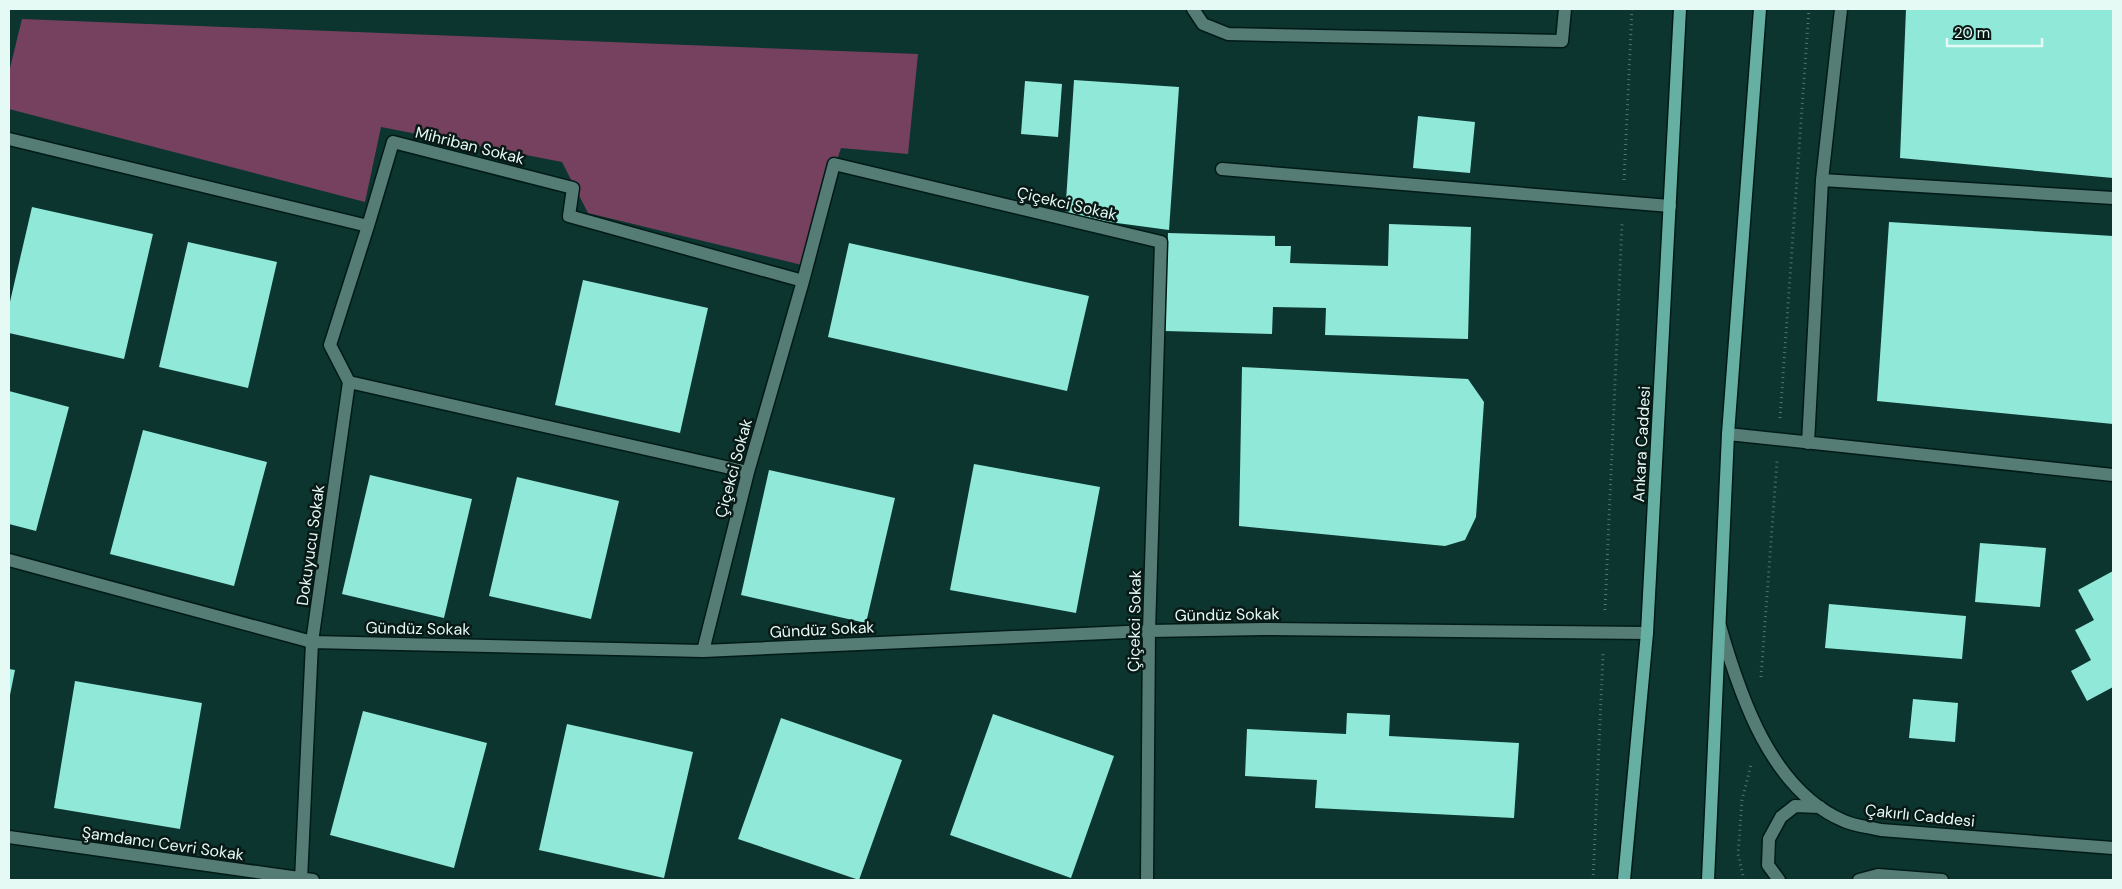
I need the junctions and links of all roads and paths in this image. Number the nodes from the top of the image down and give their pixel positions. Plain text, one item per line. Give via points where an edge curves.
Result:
1 (1193, 9) edge
2 (1564, 9) edge
3 (1632, 9) edge
4 (1680, 9) edge
5 (1760, 9) edge
6 (1841, 9) edge
7 (9, 139) edge
8 (1222, 169) dead end
9 (1822, 180) junction
10 (2113, 198) edge
11 (1623, 202) junction
12 (1670, 206) junction
13 (368, 226) junction
14 (803, 282) junction
15 (349, 382) junction
16 (1728, 434) junction
17 (1808, 444) junction
18 (748, 472) junction
19 (2113, 476) edge
20 (9, 560) edge
21 (1720, 625) junction
22 (1149, 631) junction
23 (1604, 632) junction
24 (1647, 633) junction
25 (312, 642) junction
26 (703, 651) junction
27 (1820, 808) junction
28 (9, 837) edge
29 (2113, 848) edge
30 (301, 880) edge
31 (313, 880) edge
32 (1147, 880) edge
33 (1593, 880) edge
34 (1624, 880) edge
35 (1708, 880) edge
36 (1779, 880) edge
37 (1860, 880) edge
38 (1942, 880) edge

1 - 2 street via 1203,24 1228,34 1562,42
3 - 11 path
4 - 12 main road, Ankara Caddesi
5 - 16 main road
6 - 9 street
7 - 13 street
8 - 11 street
9 - 10 street
9 - 17 street
11 - 12 street
11 - 23 path
12 - 24 main road, Ankara Caddesi
13 - 14 street, Mihriban Sokak via 393,142 573,188 569,216
13 - 15 street via 330,346
14 - 18 street, Çiçekci Sokak
14 - 22 street, Çiçekci Sokak via 834,164 1161,242
15 - 18 street
15 - 25 street, Dokuyucu Sokak
16 - 17 street
16 - 21 main road
17 - 19 street
18 - 26 street, Çiçekci Sokak
20 - 25 street, Gündüz Sokak
21 - 27 street, Çakırlı Caddesi via 1736,682 1759,733 1790,781
21 - 35 main road
22 - 23 street, Gündüz Sokak
22 - 26 street, Gündüz Sokak
22 - 32 street, Çiçekci Sokak
23 - 24 street, Gündüz Sokak
23 - 33 path
24 - 34 main road, Ankara Caddesi
25 - 26 street, Gündüz Sokak
25 - 30 street, Dokuyucu Sokak
27 - 29 street, Çakırlı Caddesi via 1844,822 1881,830
27 - 36 street via 1795,806 1781,817 1769,839 1768,866
28 - 30 street, Şamdancı Cevri Sokak
30 - 31 street, Şamdancı Cevri Sokak
37 - 38 street via 1878,875

